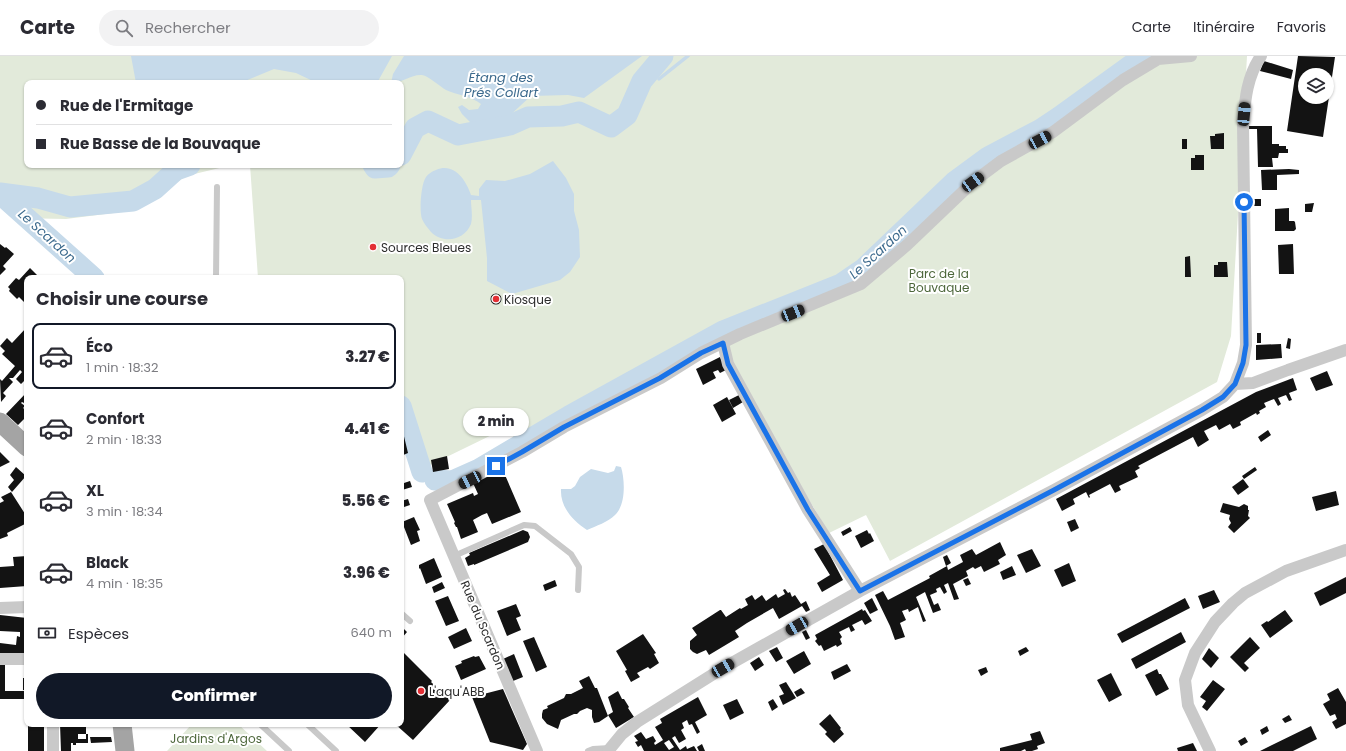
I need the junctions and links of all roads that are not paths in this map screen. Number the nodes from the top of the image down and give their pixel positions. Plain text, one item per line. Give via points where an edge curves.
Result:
1 (1191, 56) edge
2 (1261, 56) edge
3 (217, 187) dead end
4 (216, 275) edge
5 (723, 343) junction
6 (1346, 350) edge
7 (1235, 384) junction
8 (0, 422) edge
9 (0, 437) edge
10 (24, 444) edge
11 (24, 459) edge
12 (1346, 550) edge
13 (454, 556) junction
14 (578, 590) dead end
15 (860, 591) junction
16 (24, 607) edge
17 (0, 608) edge
18 (404, 616) edge
19 (410, 621) dead end
20 (0, 658) edge
21 (24, 659) edge
22 (53, 727) edge
23 (122, 727) edge
24 (132, 727) edge
25 (263, 727) edge
26 (310, 727) edge
27 (611, 750) edge
28 (53, 751) edge
29 (125, 751) edge
30 (135, 751) edge
31 (289, 751) edge
32 (336, 751) edge
33 (536, 751) edge
34 (588, 751) edge
35 (1210, 751) edge

1 - 5 street via 1158,59 1123,80 1053,132 1001,161 973,182 861,284
2 - 7 street via 1251,75 1243,123 1246,345
3 - 4 lane
5 - 13 street, Rue du Scardon via 430,500
5 - 15 street via 728,364 796,489
6 - 7 street via 1253,383
7 - 15 street via 1223,397 1202,410
8 - 10 main road
9 - 11 main road
12 - 35 street via 1286,571 1245,593 1211,628 1195,653 1185,680 1188,705
13 - 14 lane via 524,525 535,526 571,554 579,567
13 - 33 street, Rue du Scardon
15 - 27 street via 723,668 630,727
16 - 17 street
18 - 19 lane
20 - 21 street
22 - 28 street
23 - 29 main road
24 - 30 main road
25 - 31 lane
26 - 32 lane
27 - 34 lane

